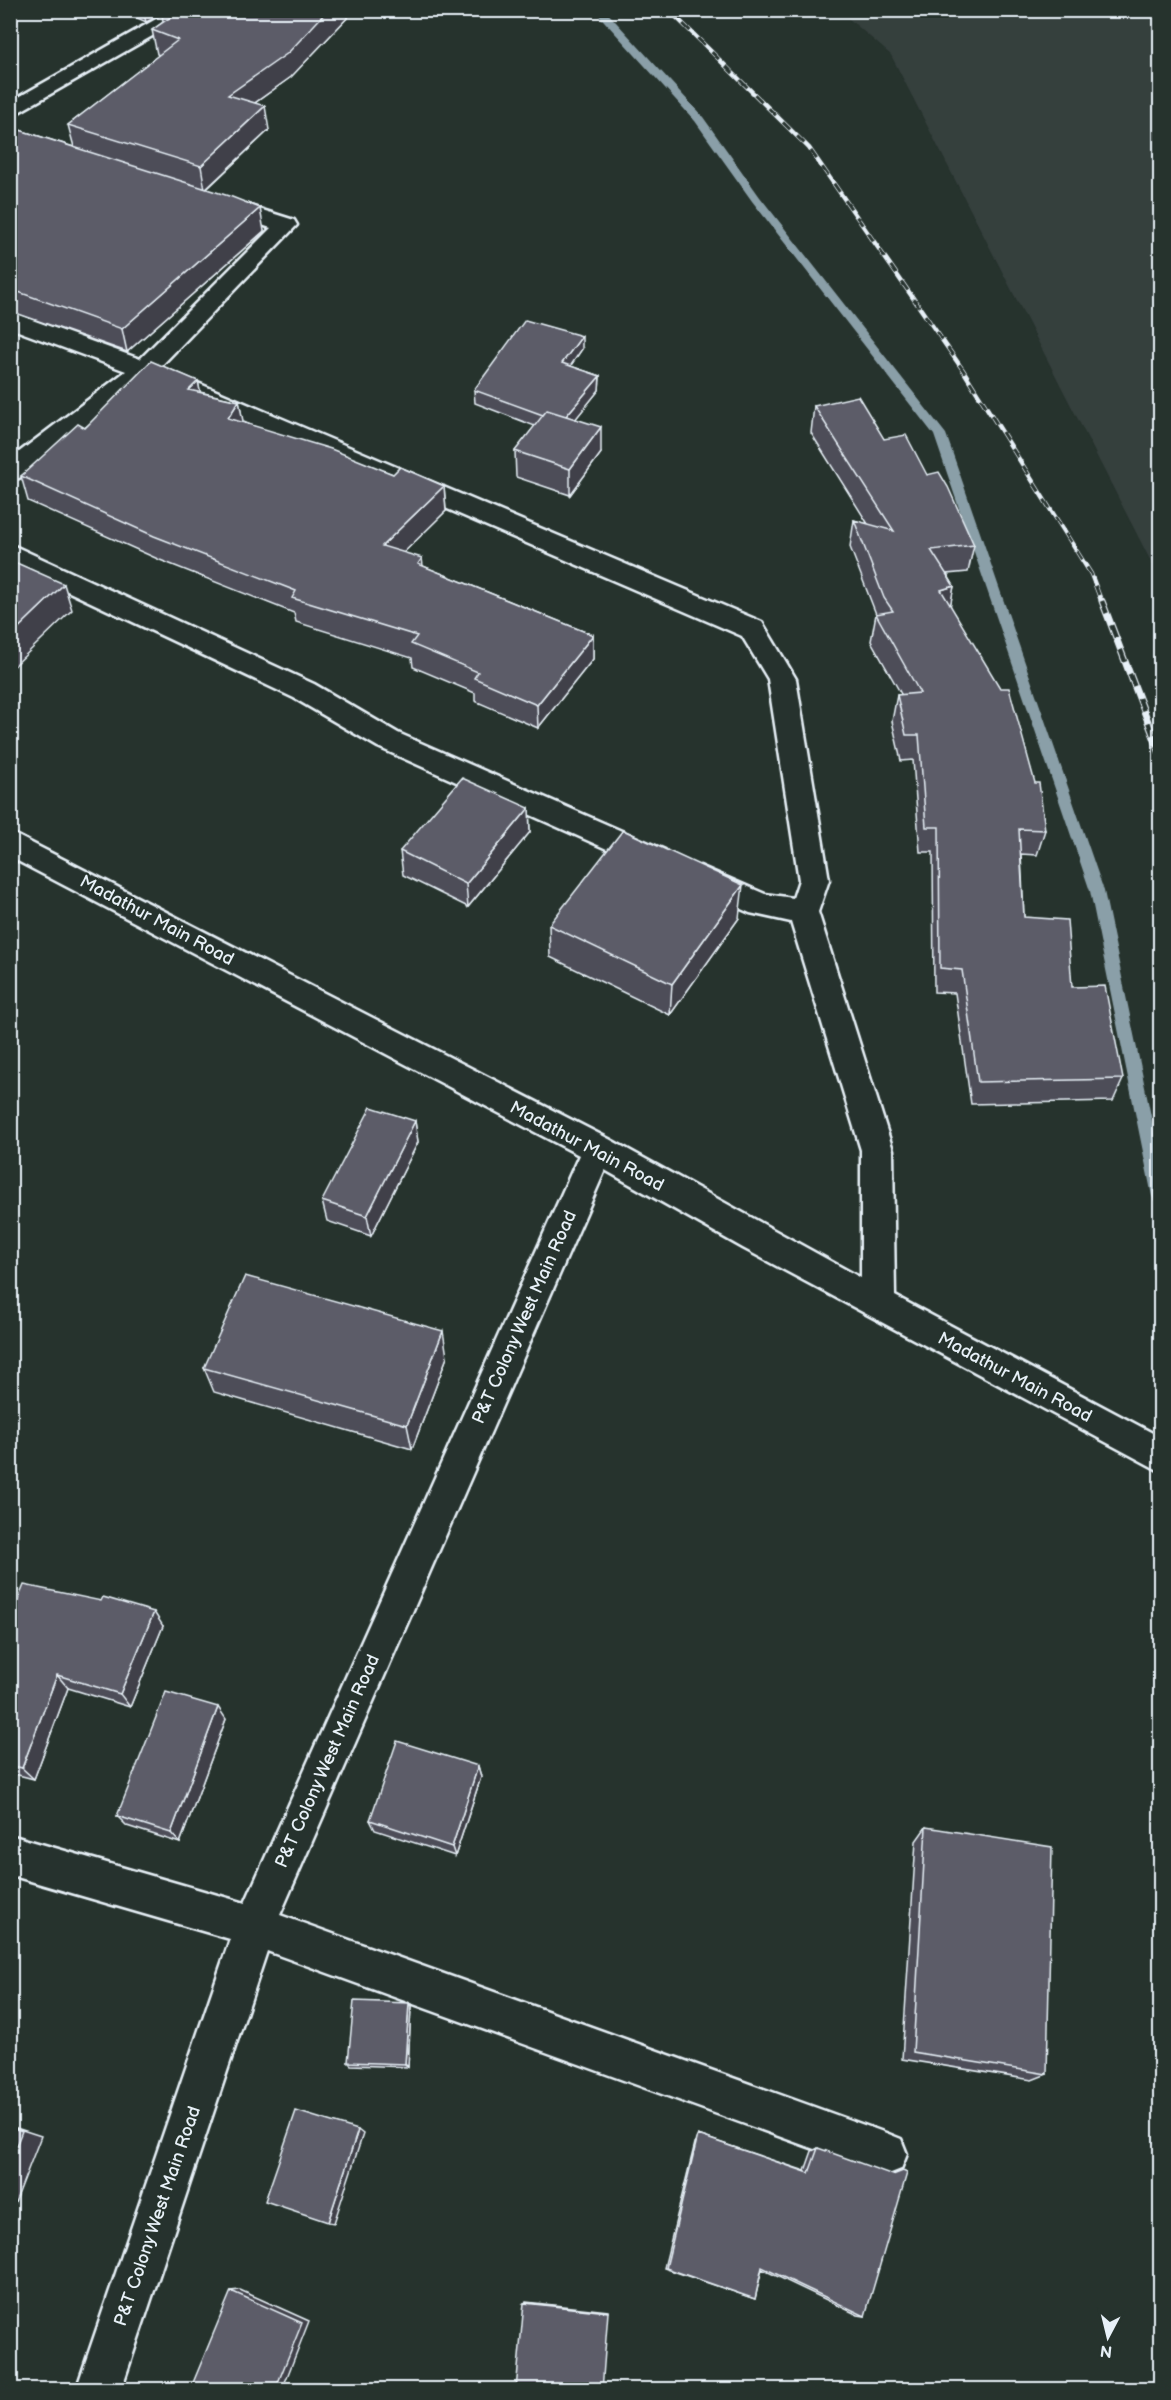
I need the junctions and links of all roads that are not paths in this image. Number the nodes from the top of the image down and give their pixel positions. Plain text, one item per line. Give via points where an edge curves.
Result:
1 (188, 10) edge
2 (10, 111) edge
3 (198, 197) edge
4 (10, 320) edge
5 (144, 369) junction
6 (10, 472) edge
7 (10, 553) edge
8 (10, 843) edge
9 (802, 912) junction
10 (598, 1149) junction
11 (878, 1304) junction
12 (1161, 1455) edge
13 (10, 1855) edge
14 (255, 1926) junction
15 (886, 2154) dead end
16 (98, 2390) edge

1 - 2 street
3 - 5 street via 286,225
4 - 5 street
5 - 6 street
5 - 9 street via 752,629 782,679 814,880
7 - 9 street via 304,691 388,740 761,905
8 - 10 street, Madathur Main Road
9 - 11 street via 877,1150
10 - 11 street, Madathur Main Road
10 - 14 street, P&T Colony West Main Road
11 - 12 street, Madathur Main Road
13 - 14 street
14 - 15 street
14 - 16 street, P&T Colony West Main Road

